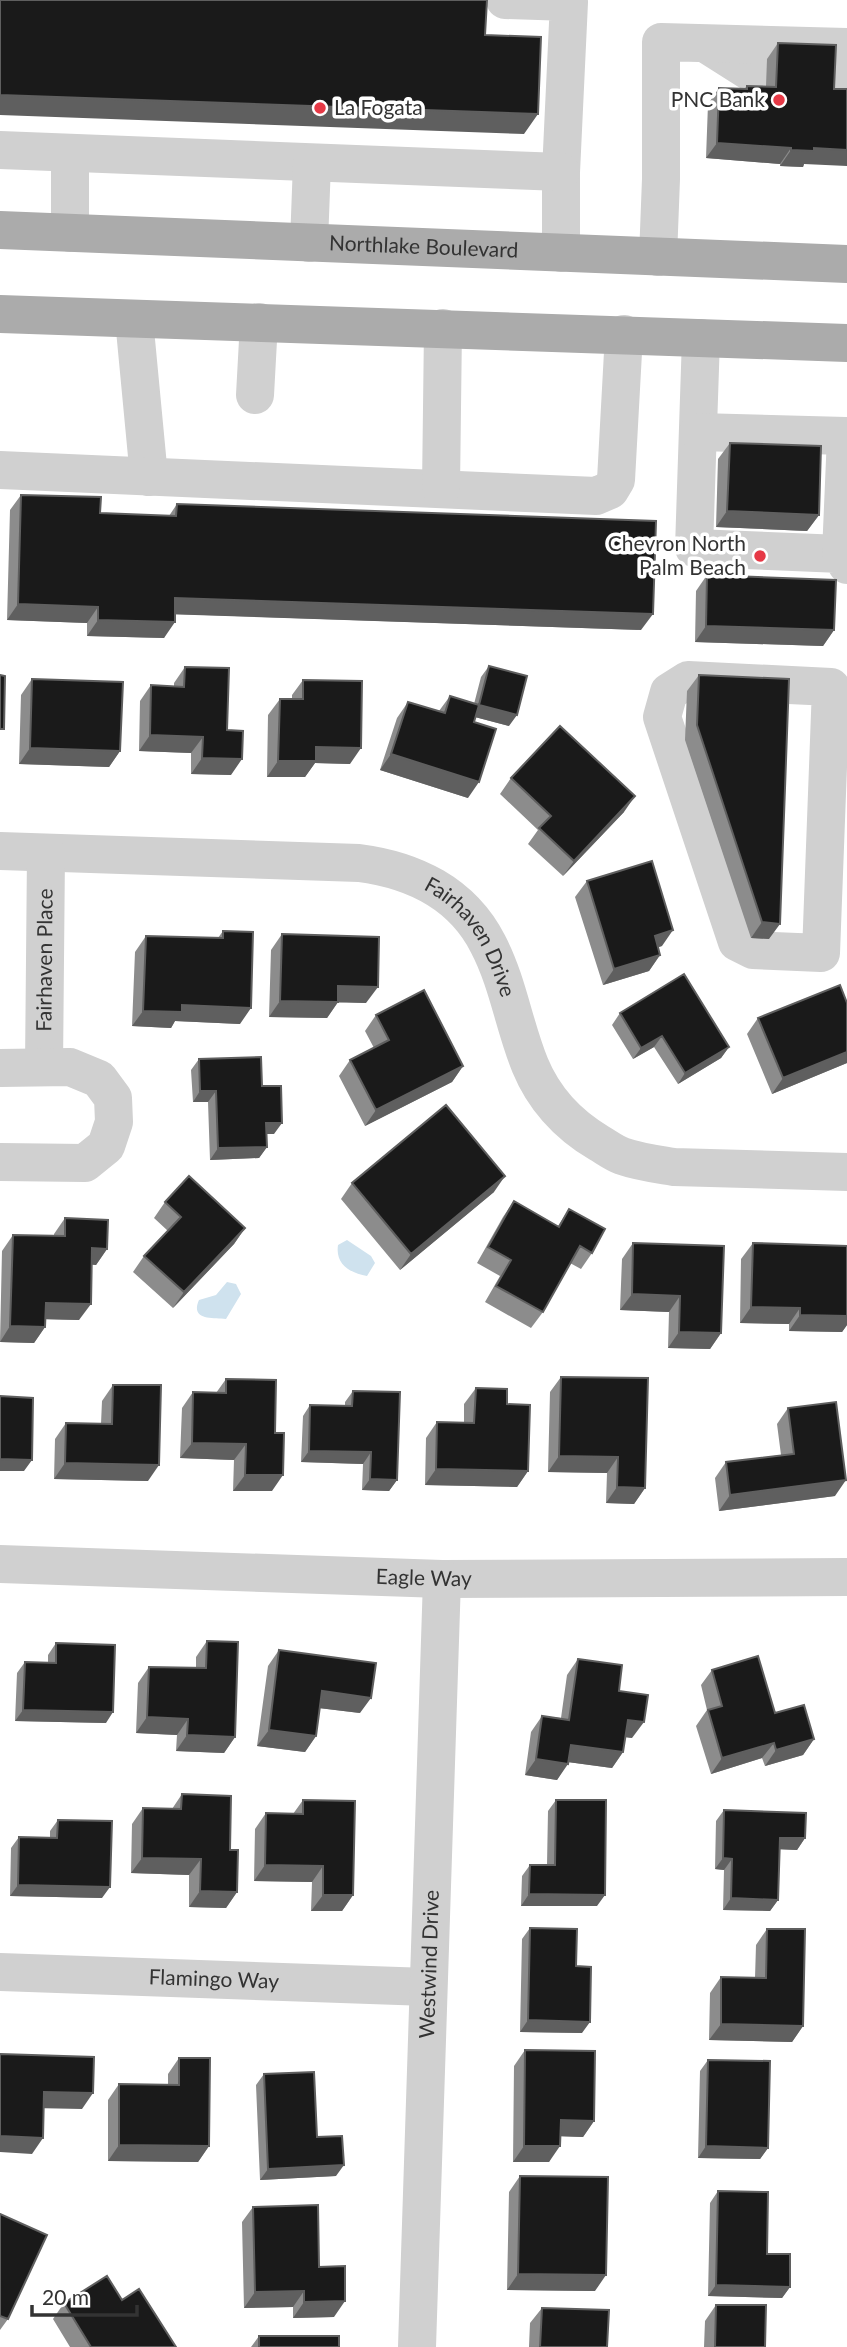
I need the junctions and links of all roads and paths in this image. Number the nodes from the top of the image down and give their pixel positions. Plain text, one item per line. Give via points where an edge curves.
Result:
1 (505, 0) edge
2 (704, 43) junction
3 (847, 47) edge
4 (766, 82) dead end
5 (0, 150) edge
6 (71, 153) junction
7 (312, 163) junction
8 (561, 173) junction
9 (0, 230) edge
10 (71, 233) junction
11 (309, 243) junction
12 (561, 253) junction
13 (658, 257) junction
14 (847, 264) edge
15 (0, 314) edge
16 (134, 319) junction
17 (258, 323) junction
18 (443, 328) junction
19 (624, 334) junction
20 (701, 338) junction
21 (847, 343) edge
22 (255, 395) dead end
23 (698, 432) junction
24 (0, 470) edge
25 (149, 477) junction
26 (441, 488) junction
27 (844, 559) edge
28 (0, 851) edge
29 (46, 852) junction
30 (836, 868) edge
31 (44, 1067) junction
32 (0, 1068) edge
33 (0, 1162) edge
34 (847, 1172) edge
35 (0, 1564) edge
36 (847, 1577) edge
37 (442, 1579) junction
38 (0, 1972) edge
39 (428, 1987) junction
40 (417, 2347) edge

1 - 8 street via 569,2
2 - 3 street
2 - 4 street
2 - 13 street via 661,42
5 - 6 street
6 - 7 street
6 - 10 street
7 - 8 street
7 - 11 street
8 - 12 street
9 - 10 main road, Northlake Boulevard
10 - 11 main road, Northlake Boulevard
11 - 12 main road, Northlake Boulevard
12 - 13 main road, Northlake Boulevard
13 - 14 main road, Northlake Boulevard
15 - 16 main road
16 - 17 main road
16 - 25 street
17 - 18 main road
17 - 22 street
18 - 19 main road
18 - 26 street
19 - 20 main road
19 - 26 street via 616,480 610,490 596,496
20 - 21 main road
20 - 23 street
23 - 27 street via 694,548
23 - 27 street via 846,436
24 - 25 street
25 - 26 street
28 - 29 street, Fairhaven Drive
29 - 31 street, Fairhaven Place
29 - 34 street, Fairhaven Drive via 359,863 410,874 434,886 473,921 488,944 542,1089 578,1130 620,1156 646,1163
30 - 30 street via 821,954 754,950 737,942 662,716 669,692 688,680 831,687
31 - 32 street
31 - 33 street via 71,1067 99,1079 113,1098 114,1122 106,1146 85,1163
35 - 37 street, Eagle Way
36 - 37 street, Eagle Way
37 - 39 street, Westwind Drive
38 - 39 street, Flamingo Way
39 - 40 street, Westwind Drive

